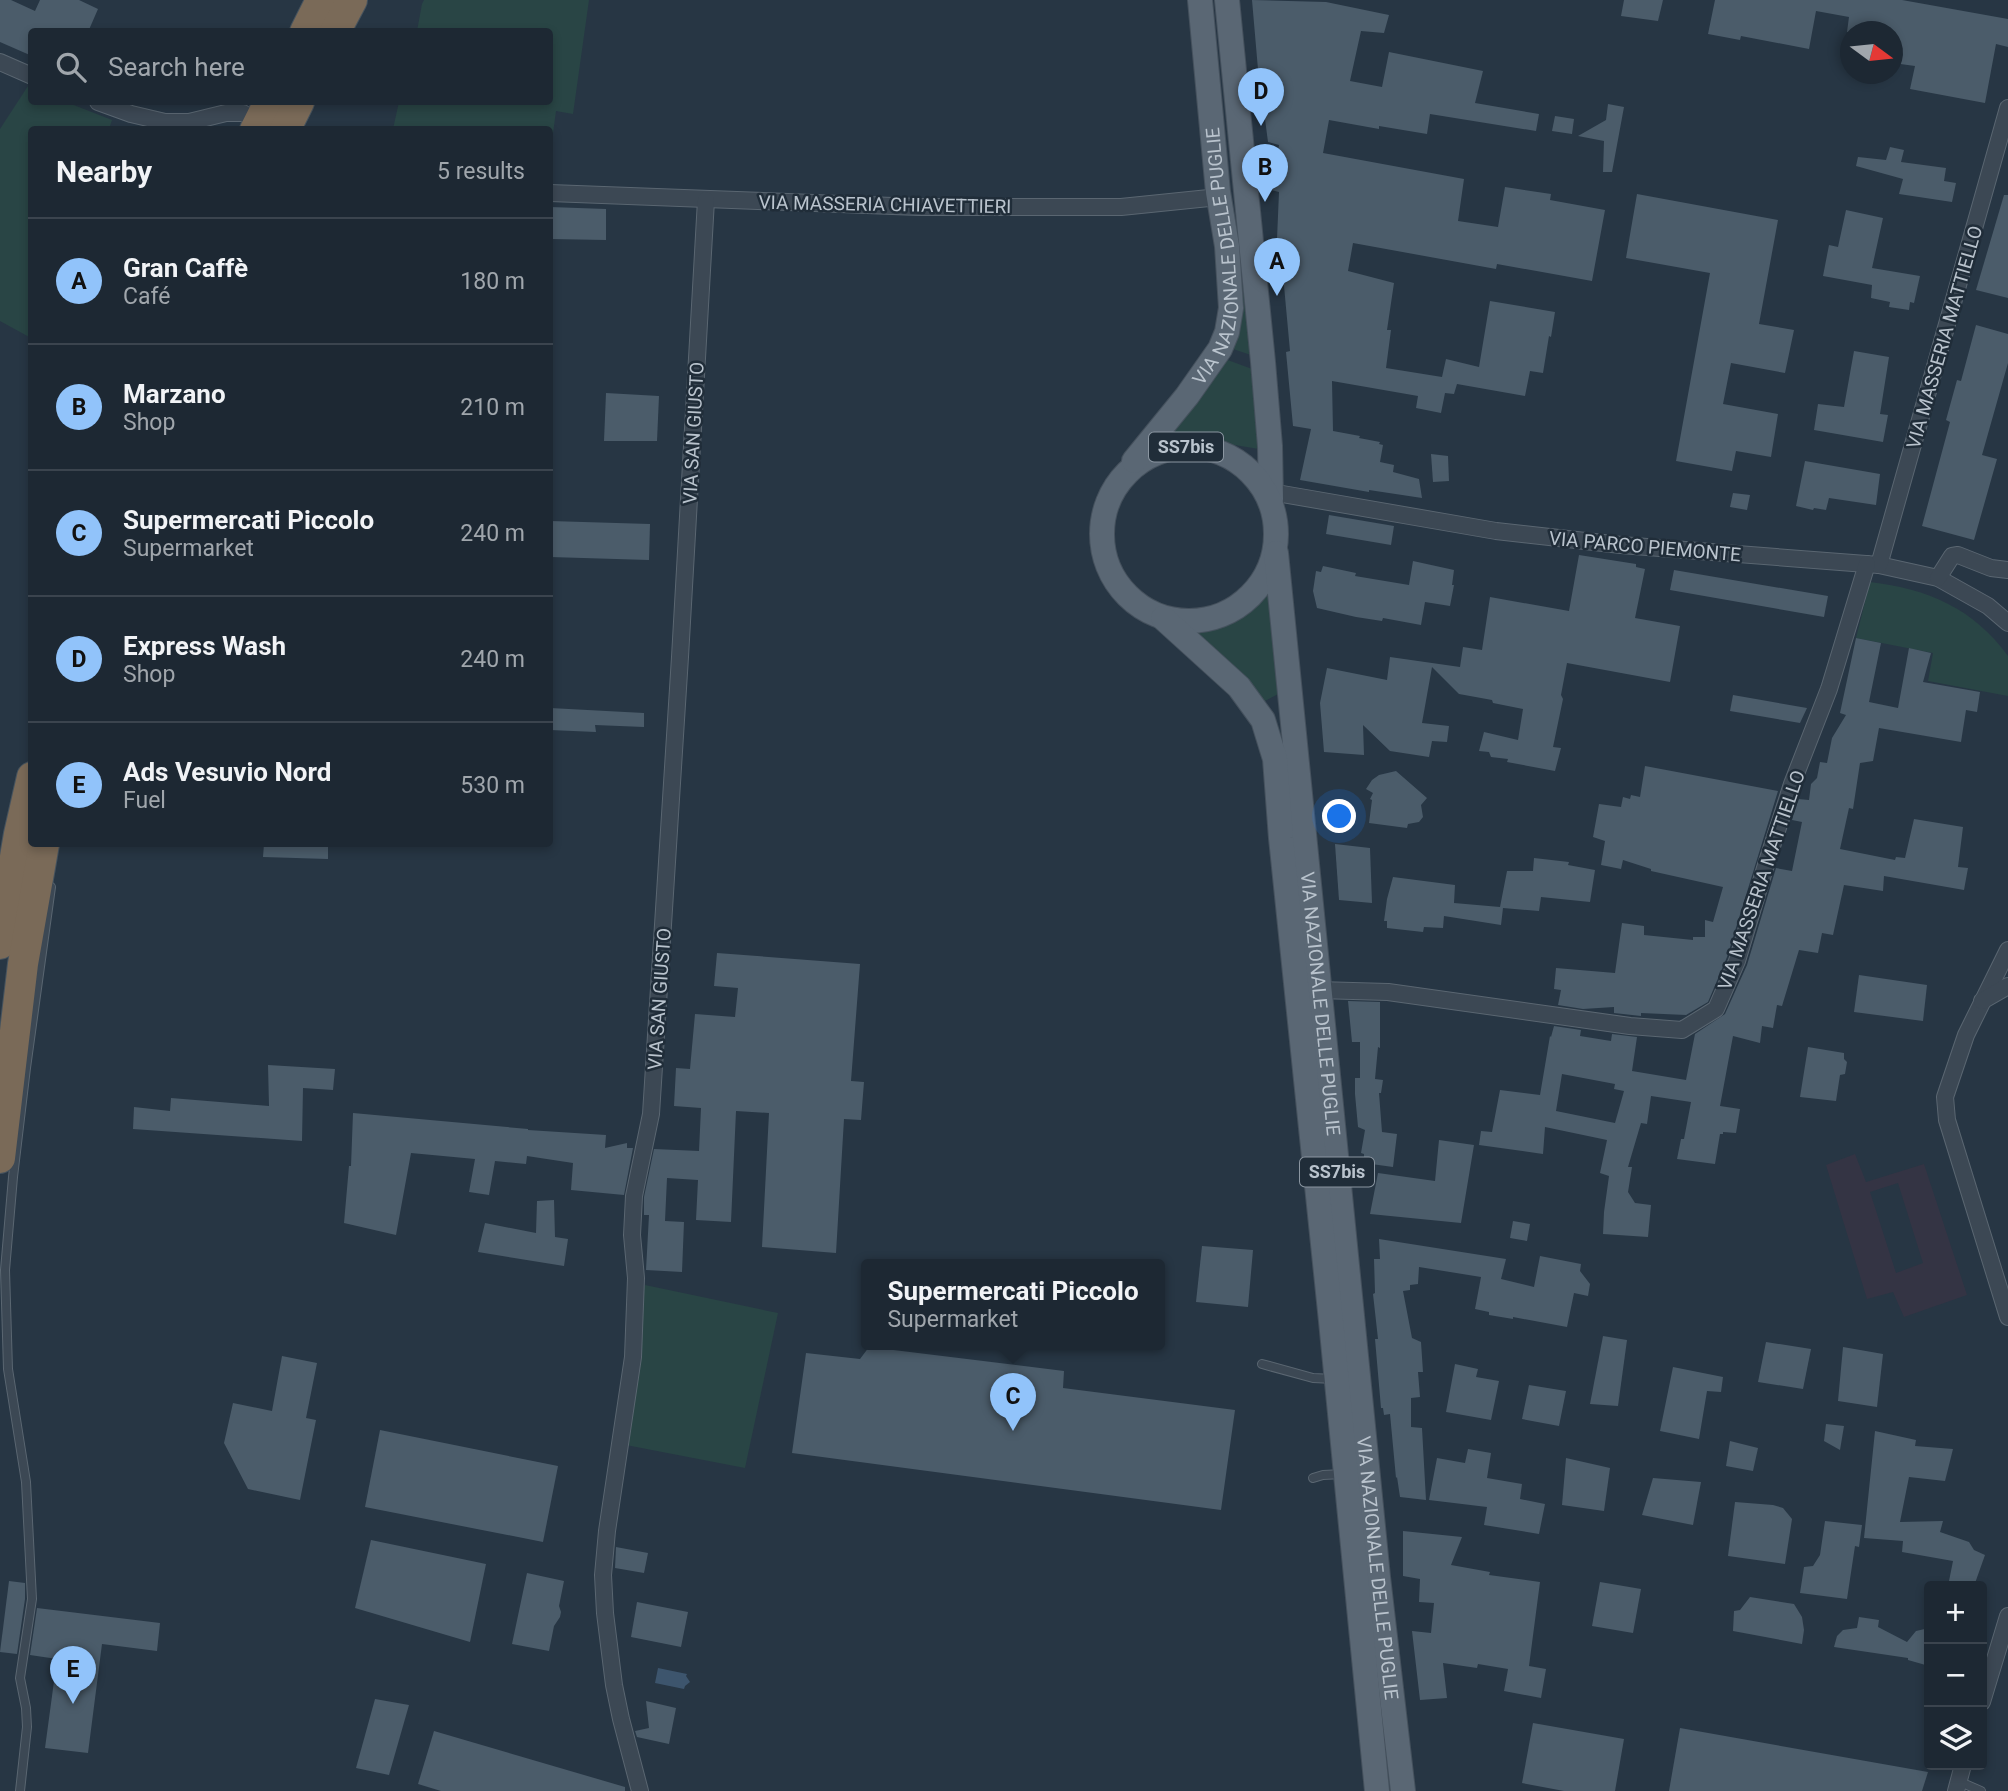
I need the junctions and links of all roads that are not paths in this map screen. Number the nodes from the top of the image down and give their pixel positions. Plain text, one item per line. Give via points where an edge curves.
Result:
1 (321, 0) edge
2 (352, 0) edge
3 (1200, 0) edge
4 (1227, 0) edge
5 (307, 28) edge
6 (337, 28) edge
7 (0, 62) edge
8 (28, 74) edge
9 (107, 105) edge
10 (298, 105) edge
11 (2008, 108) edge
12 (256, 115) edge
13 (287, 126) edge
14 (1218, 192) junction
15 (553, 193) edge
16 (706, 200) junction
17 (1116, 484) junction
18 (1271, 495) junction
19 (1276, 553) junction
20 (1873, 564) junction
21 (2008, 570) edge
22 (1938, 578) junction
23 (1163, 618) junction
24 (2008, 623) edge
25 (28, 841) edge
26 (30, 847) edge
27 (31, 847) edge
28 (53, 874) dead end
29 (0, 915) edge
30 (0, 944) edge
31 (2008, 950) edge
32 (2008, 979) edge
33 (2008, 986) edge
34 (1318, 990) junction
35 (1982, 1001) junction
36 (0, 1158) edge
37 (2008, 1317) edge
38 (1262, 1364) dead end
39 (1337, 1379) junction
40 (1346, 1473) junction
41 (1313, 1478) dead end
42 (2008, 1616) edge
43 (1987, 1685) edge
44 (1959, 1779) edge
45 (20, 1791) edge
46 (640, 1791) edge
47 (1377, 1791) edge
48 (1403, 1791) edge
49 (1981, 1791) edge

1 - 5 highway
2 - 6 highway
3 - 14 main road, VIA NAZIONALE DELLE PUGLIE / SS7bis
4 - 18 main road, VIA NAZIONALE DELLE PUGLIE / SS7bis via 1263,362
7 - 8 street
9 - 12 street via 165,122 190,122 226,113
10 - 13 highway
11 - 20 street, VIA MASSERIA MATTIELLO
14 - 16 street, VIA MASSERIA CHIAVETTIERI via 1209,198 1122,207
14 - 17 main road, VIA NAZIONALE DELLE PUGLIE / SS7bis via 1231,308 1227,332 1187,396
15 - 16 street, VIA MASSERIA CHIAVETTIERI
16 - 46 street, VIA SAN GIUSTO via 652,1114 634,1196 633,1357 603,1575 614,1685
17 - 18 main road, VIA NAZIONALE DELLE PUGLIE / SS7bis via 1135,465 1158,452 1184,446 1210,449 1234,459
17 - 23 main road, VIA NAZIONALE DELLE PUGLIE / SS7bis via 1104,509 1100,536 1105,563 1138,607
18 - 19 main road, VIA NAZIONALE DELLE PUGLIE / SS7bis via 1278,525
18 - 20 street, VIA PARCO PIEMONTE via 1496,531
19 - 23 main road, VIA NAZIONALE DELLE PUGLIE / SS7bis via 1263,579 1244,601 1220,616 1192,622
19 - 34 main road, VIA NAZIONALE DELLE PUGLIE / SS7bis
20 - 22 street, VIA PARCO PIEMONTE
20 - 34 street, VIA MASSERIA MATTIELLO via 1792,784 1737,961 1716,1009 1682,1030 1388,992
21 - 22 street via 1958,555 1952,556
22 - 24 street, VIA PARCO PIEMONTE
23 - 39 main road, VIA NAZIONALE DELLE PUGLIE / SS7bis via 1239,687 1263,720 1275,759
25 - 29 lane via 13,850
26 - 30 highway
27 - 36 highway
28 - 45 lane via 24,1082 5,1270 8,1369 27,1485 32,1598 20,1678 27,1727
31 - 35 street
32 - 35 street
33 - 35 street
34 - 48 main road, VIA NAZIONALE DELLE PUGLIE / SS7bis
35 - 37 street via 1965,1035 1945,1097
38 - 39 lane via 1313,1378
39 - 40 main road, VIA NAZIONALE DELLE PUGLIE / SS7bis
40 - 41 lane
40 - 47 main road, VIA NAZIONALE DELLE PUGLIE / SS7bis
42 - 43 street
44 - 49 lane

